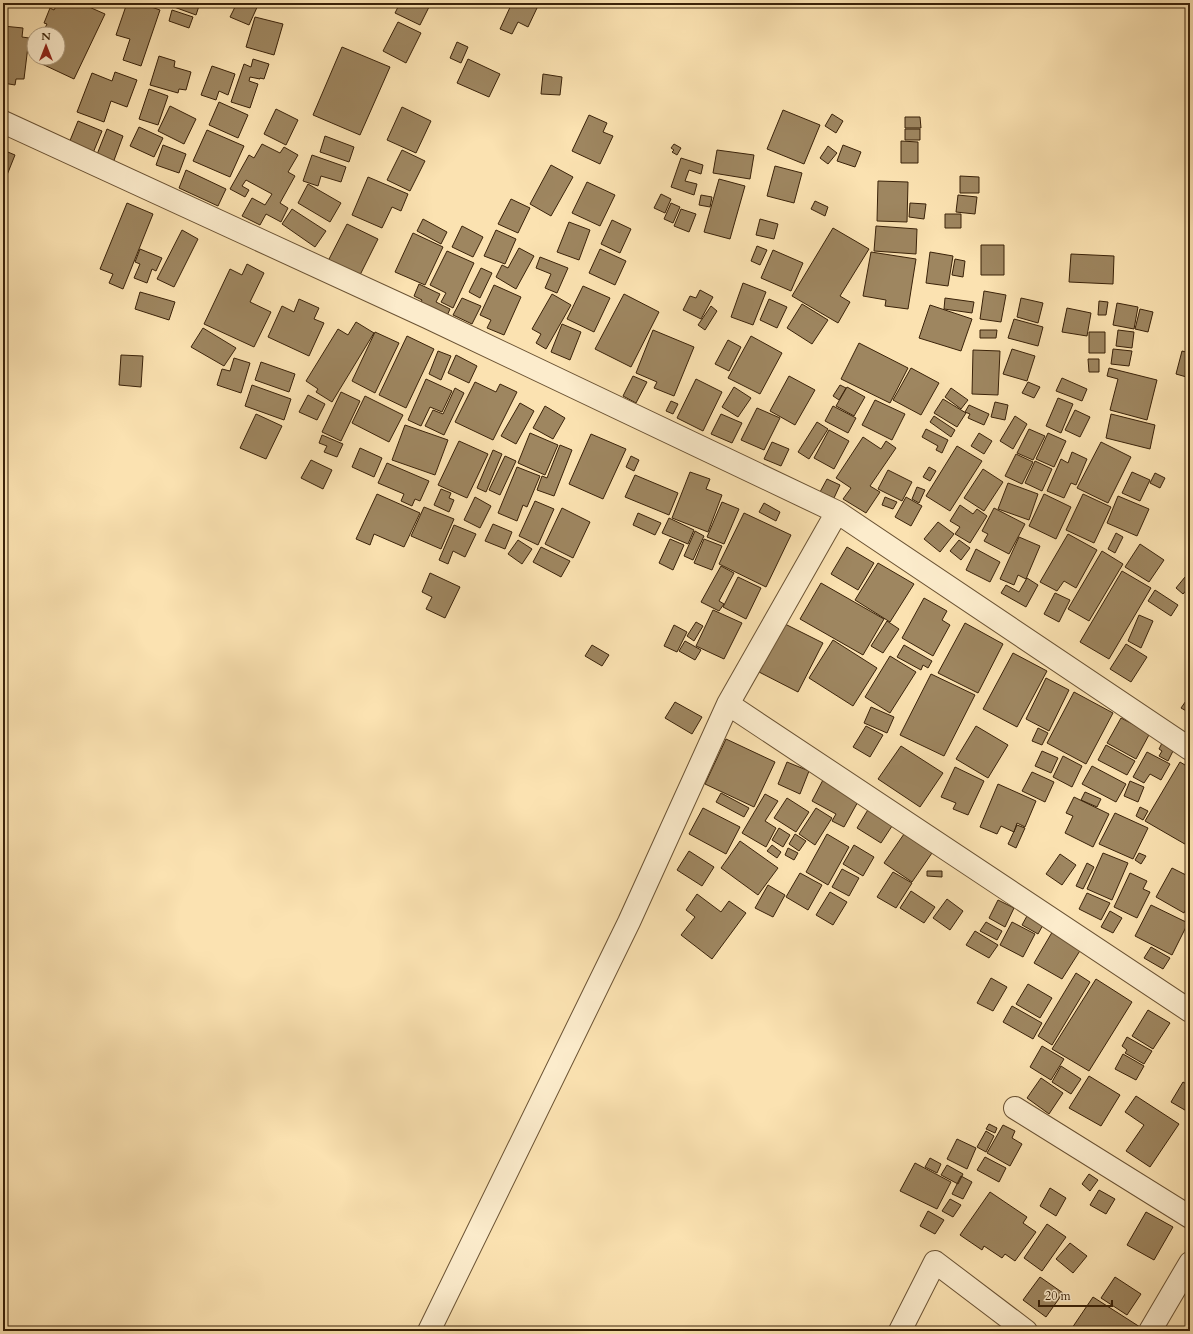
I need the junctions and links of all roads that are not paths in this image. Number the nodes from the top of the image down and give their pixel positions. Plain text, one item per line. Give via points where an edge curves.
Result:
1 (3, 122) edge
2 (837, 512) junction
3 (728, 704) junction
4 (1190, 749) edge
5 (1190, 1011) edge
6 (1015, 1108) dead end
7 (1190, 1217) edge
8 (1190, 1263) edge
9 (429, 1331) edge
10 (900, 1331) edge
11 (1026, 1331) edge
12 (1150, 1331) edge

1 - 2 street via 427,317
2 - 3 street
2 - 4 street
3 - 5 street
3 - 9 street via 629,922
6 - 7 street
8 - 12 street
10 - 11 street via 935,1262

